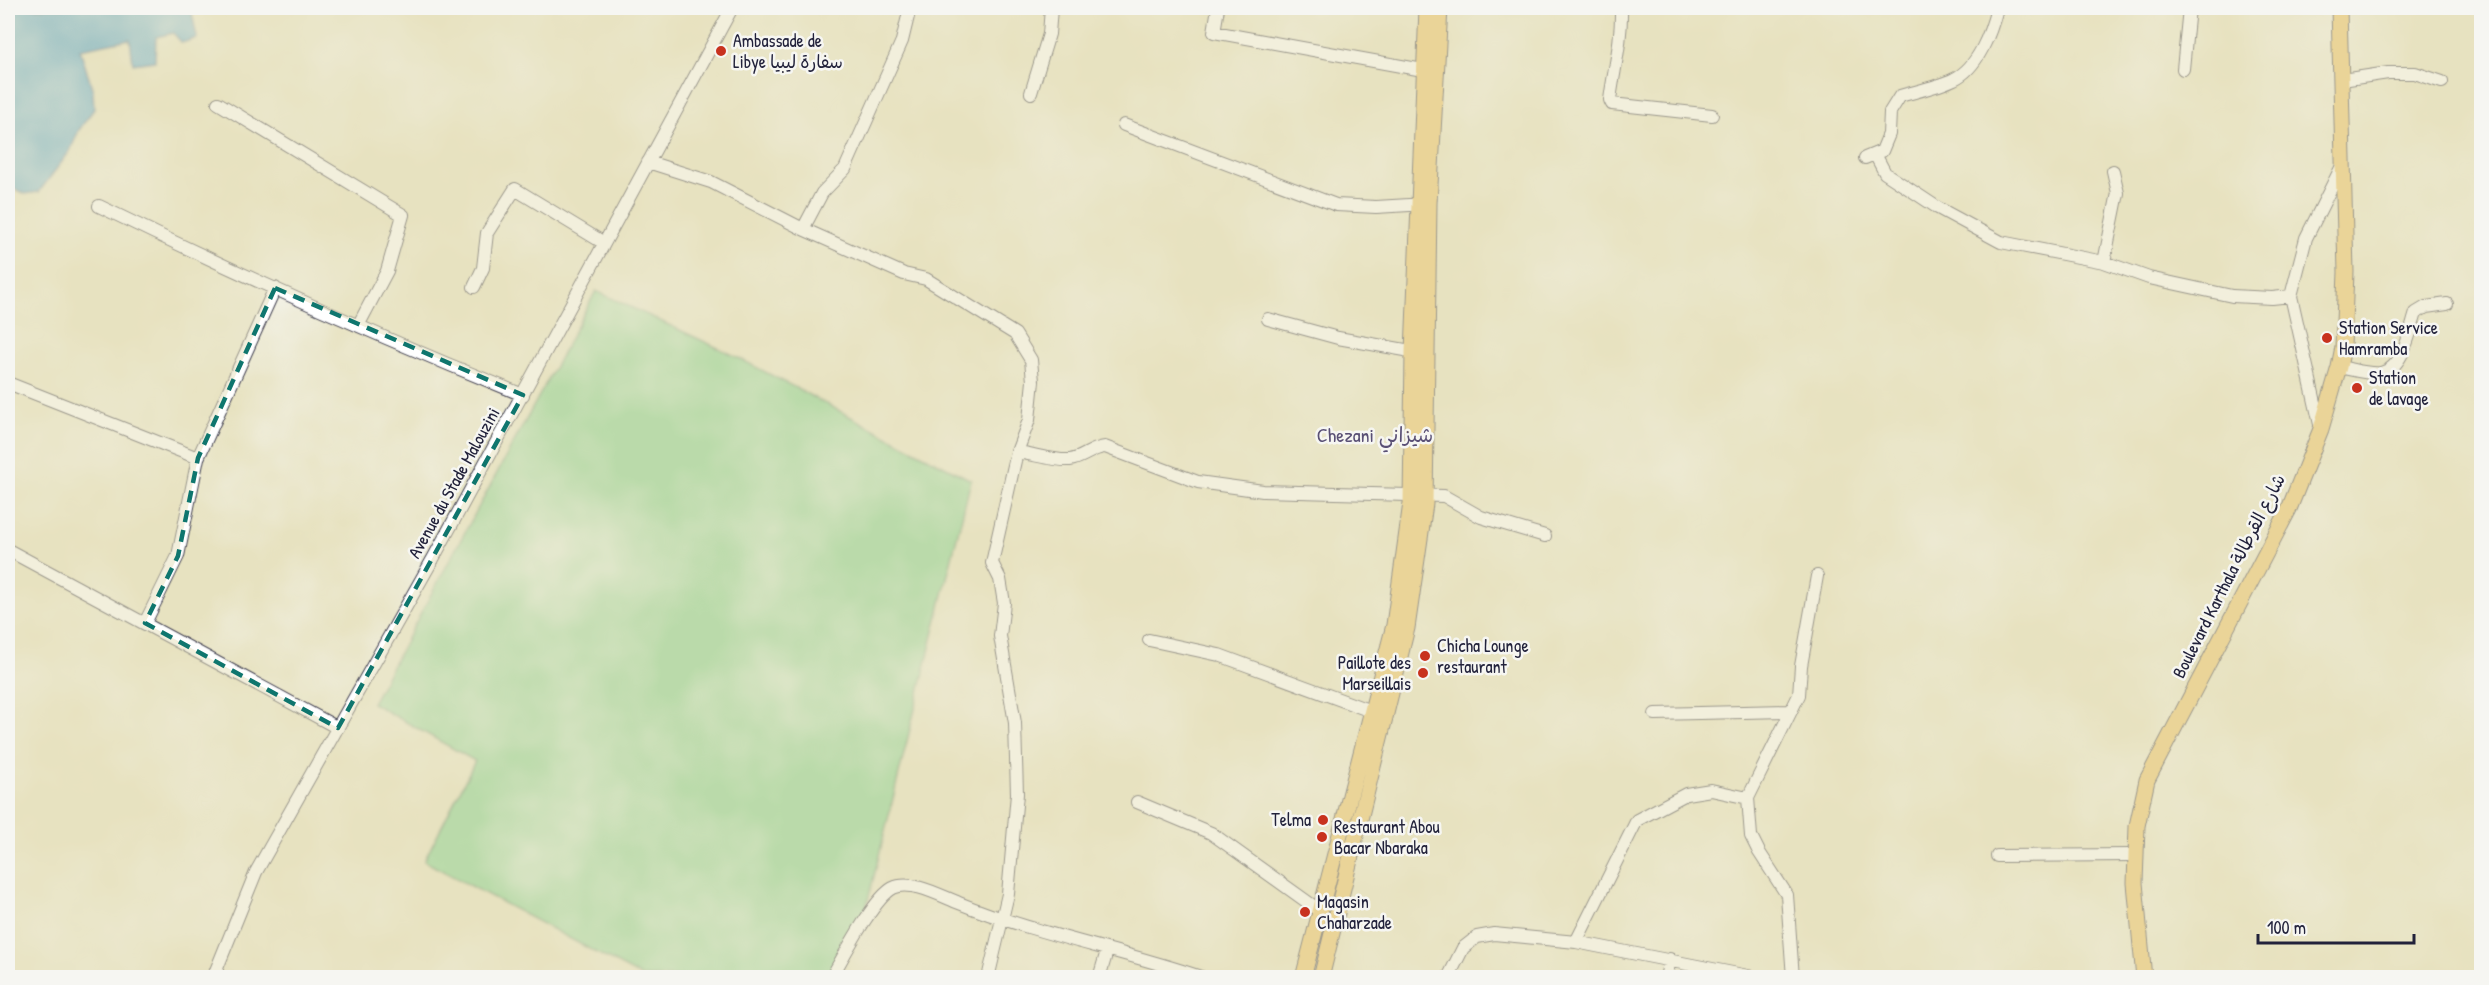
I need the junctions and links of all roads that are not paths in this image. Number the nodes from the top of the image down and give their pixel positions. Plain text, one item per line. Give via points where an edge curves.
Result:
1 (732, 8) edge
2 (910, 8) edge
3 (1051, 8) edge
4 (1218, 8) edge
5 (1427, 8) edge
6 (1440, 8) edge
7 (1621, 8) edge
8 (1997, 8) edge
9 (2189, 8) edge
10 (2339, 8) edge
11 (2183, 69) dead end
12 (1429, 71) junction
13 (2342, 80) junction
14 (2442, 82) dead end
15 (1031, 93) dead end
16 (218, 103) dead end
17 (1712, 115) dead end
18 (1124, 125) dead end
19 (648, 162) junction
20 (2342, 166) junction
21 (2113, 171) dead end
22 (1423, 204) junction
23 (99, 206) dead end
24 (802, 229) junction
25 (604, 243) junction
26 (2104, 262) junction
27 (474, 287) dead end
28 (275, 288) junction
29 (2291, 296) junction
30 (2447, 304) dead end
31 (1268, 319) dead end
32 (359, 324) junction
33 (1419, 353) junction
34 (2339, 367) junction
35 (8, 383) edge
36 (522, 395) junction
37 (2320, 429) junction
38 (1017, 452) junction
39 (198, 458) junction
40 (1418, 493) junction
41 (1545, 536) dead end
42 (8, 550) edge
43 (1817, 576) dead end
44 (145, 623) junction
45 (1149, 640) dead end
46 (1371, 711) junction
47 (1790, 711) junction
48 (1655, 714) dead end
49 (1385, 717) junction
50 (338, 728) junction
51 (1748, 798) junction
52 (1137, 802) dead end
53 (2136, 855) junction
54 (1996, 856) dead end
55 (1320, 911) junction
56 (1001, 920) junction
57 (1576, 942) junction
58 (1107, 951) junction
59 (1670, 959) junction
60 (213, 978) edge
61 (831, 978) edge
62 (988, 978) edge
63 (1099, 978) edge
64 (1204, 978) edge
65 (1304, 978) edge
66 (1321, 978) edge
67 (1448, 978) edge
68 (1666, 978) edge
69 (1758, 978) edge
70 (1793, 978) edge
71 (2144, 978) edge

1 - 19 street, Avenue du Stade Malouzini
2 - 24 street via 902,41 845,169 822,193
3 - 15 street via 1050,34
4 - 12 street via 1214,32
5 - 12 main road
6 - 12 main road
7 - 17 street via 1622,31 1611,88 1612,104
8 - 26 street via 1973,65 1955,79 1900,96 1890,112 1889,134 1882,151 1870,156 1885,173 1988,237 2020,248
9 - 11 street
10 - 13 main road, Boulevard Karthala شارع القرطالة
12 - 22 main road
13 - 14 street via 2415,73
13 - 20 main road, Boulevard Karthala شارع القرطالة
16 - 32 street via 403,215 387,271
18 - 22 street via 1336,206
19 - 24 street via 711,182
19 - 25 street, Avenue du Stade Malouzini
20 - 29 street via 2306,238
20 - 34 main road, Boulevard Karthala شارع القرطالة via 2346,310
21 - 26 street via 2118,193
22 - 33 main road
23 - 28 street
24 - 38 street via 926,279 1015,334 1031,360 1033,381 1029,420
25 - 27 street via 515,189 487,233 483,268
25 - 36 street, Avenue du Stade Malouzini
26 - 29 street via 2149,278 2232,296
28 - 32 street
28 - 39 street
29 - 37 street
30 - 34 street via 2426,307 2416,314 2406,346 2389,371 2379,374
31 - 33 street via 1338,338
32 - 36 street via 429,358
33 - 40 main road
34 - 37 main road, Boulevard Karthala شارع القرطالة
35 - 39 street
36 - 50 street, Avenue du Stade Malouzini
37 - 53 main road, Boulevard Karthala شارع القرطالة via 2289,509 2147,780 2137,826
38 - 40 street via 1067,460 1082,457 1092,448 1105,447 1198,482 1263,491
38 - 56 street via 992,563 1000,579 1004,603 1000,636 1015,723 1017,782 1008,894
39 - 44 street via 178,556
40 - 41 street via 1452,499 1481,517
40 - 46 main road via 1394,625
40 - 49 main road via 1407,628
42 - 44 street
43 - 47 street via 1799,695
44 - 50 street
45 - 46 street via 1219,655
46 - 49 street
46 - 55 main road
47 - 48 street
47 - 51 street
49 - 66 main road
50 - 60 street, Avenue du Stade Malouzini via 256,872
51 - 57 street via 1711,790 1686,794 1637,820
51 - 70 street via 1751,836 1787,895
52 - 55 street via 1211,833
53 - 54 street
53 - 71 main road, Boulevard Karthala شارع القرطالة
55 - 65 main road
56 - 58 street via 1061,934
56 - 61 street via 911,885 895,887 880,898
56 - 62 street
57 - 59 street
57 - 67 street via 1494,934 1477,937 1463,948
58 - 63 street
58 - 64 street
59 - 68 street
59 - 69 street

